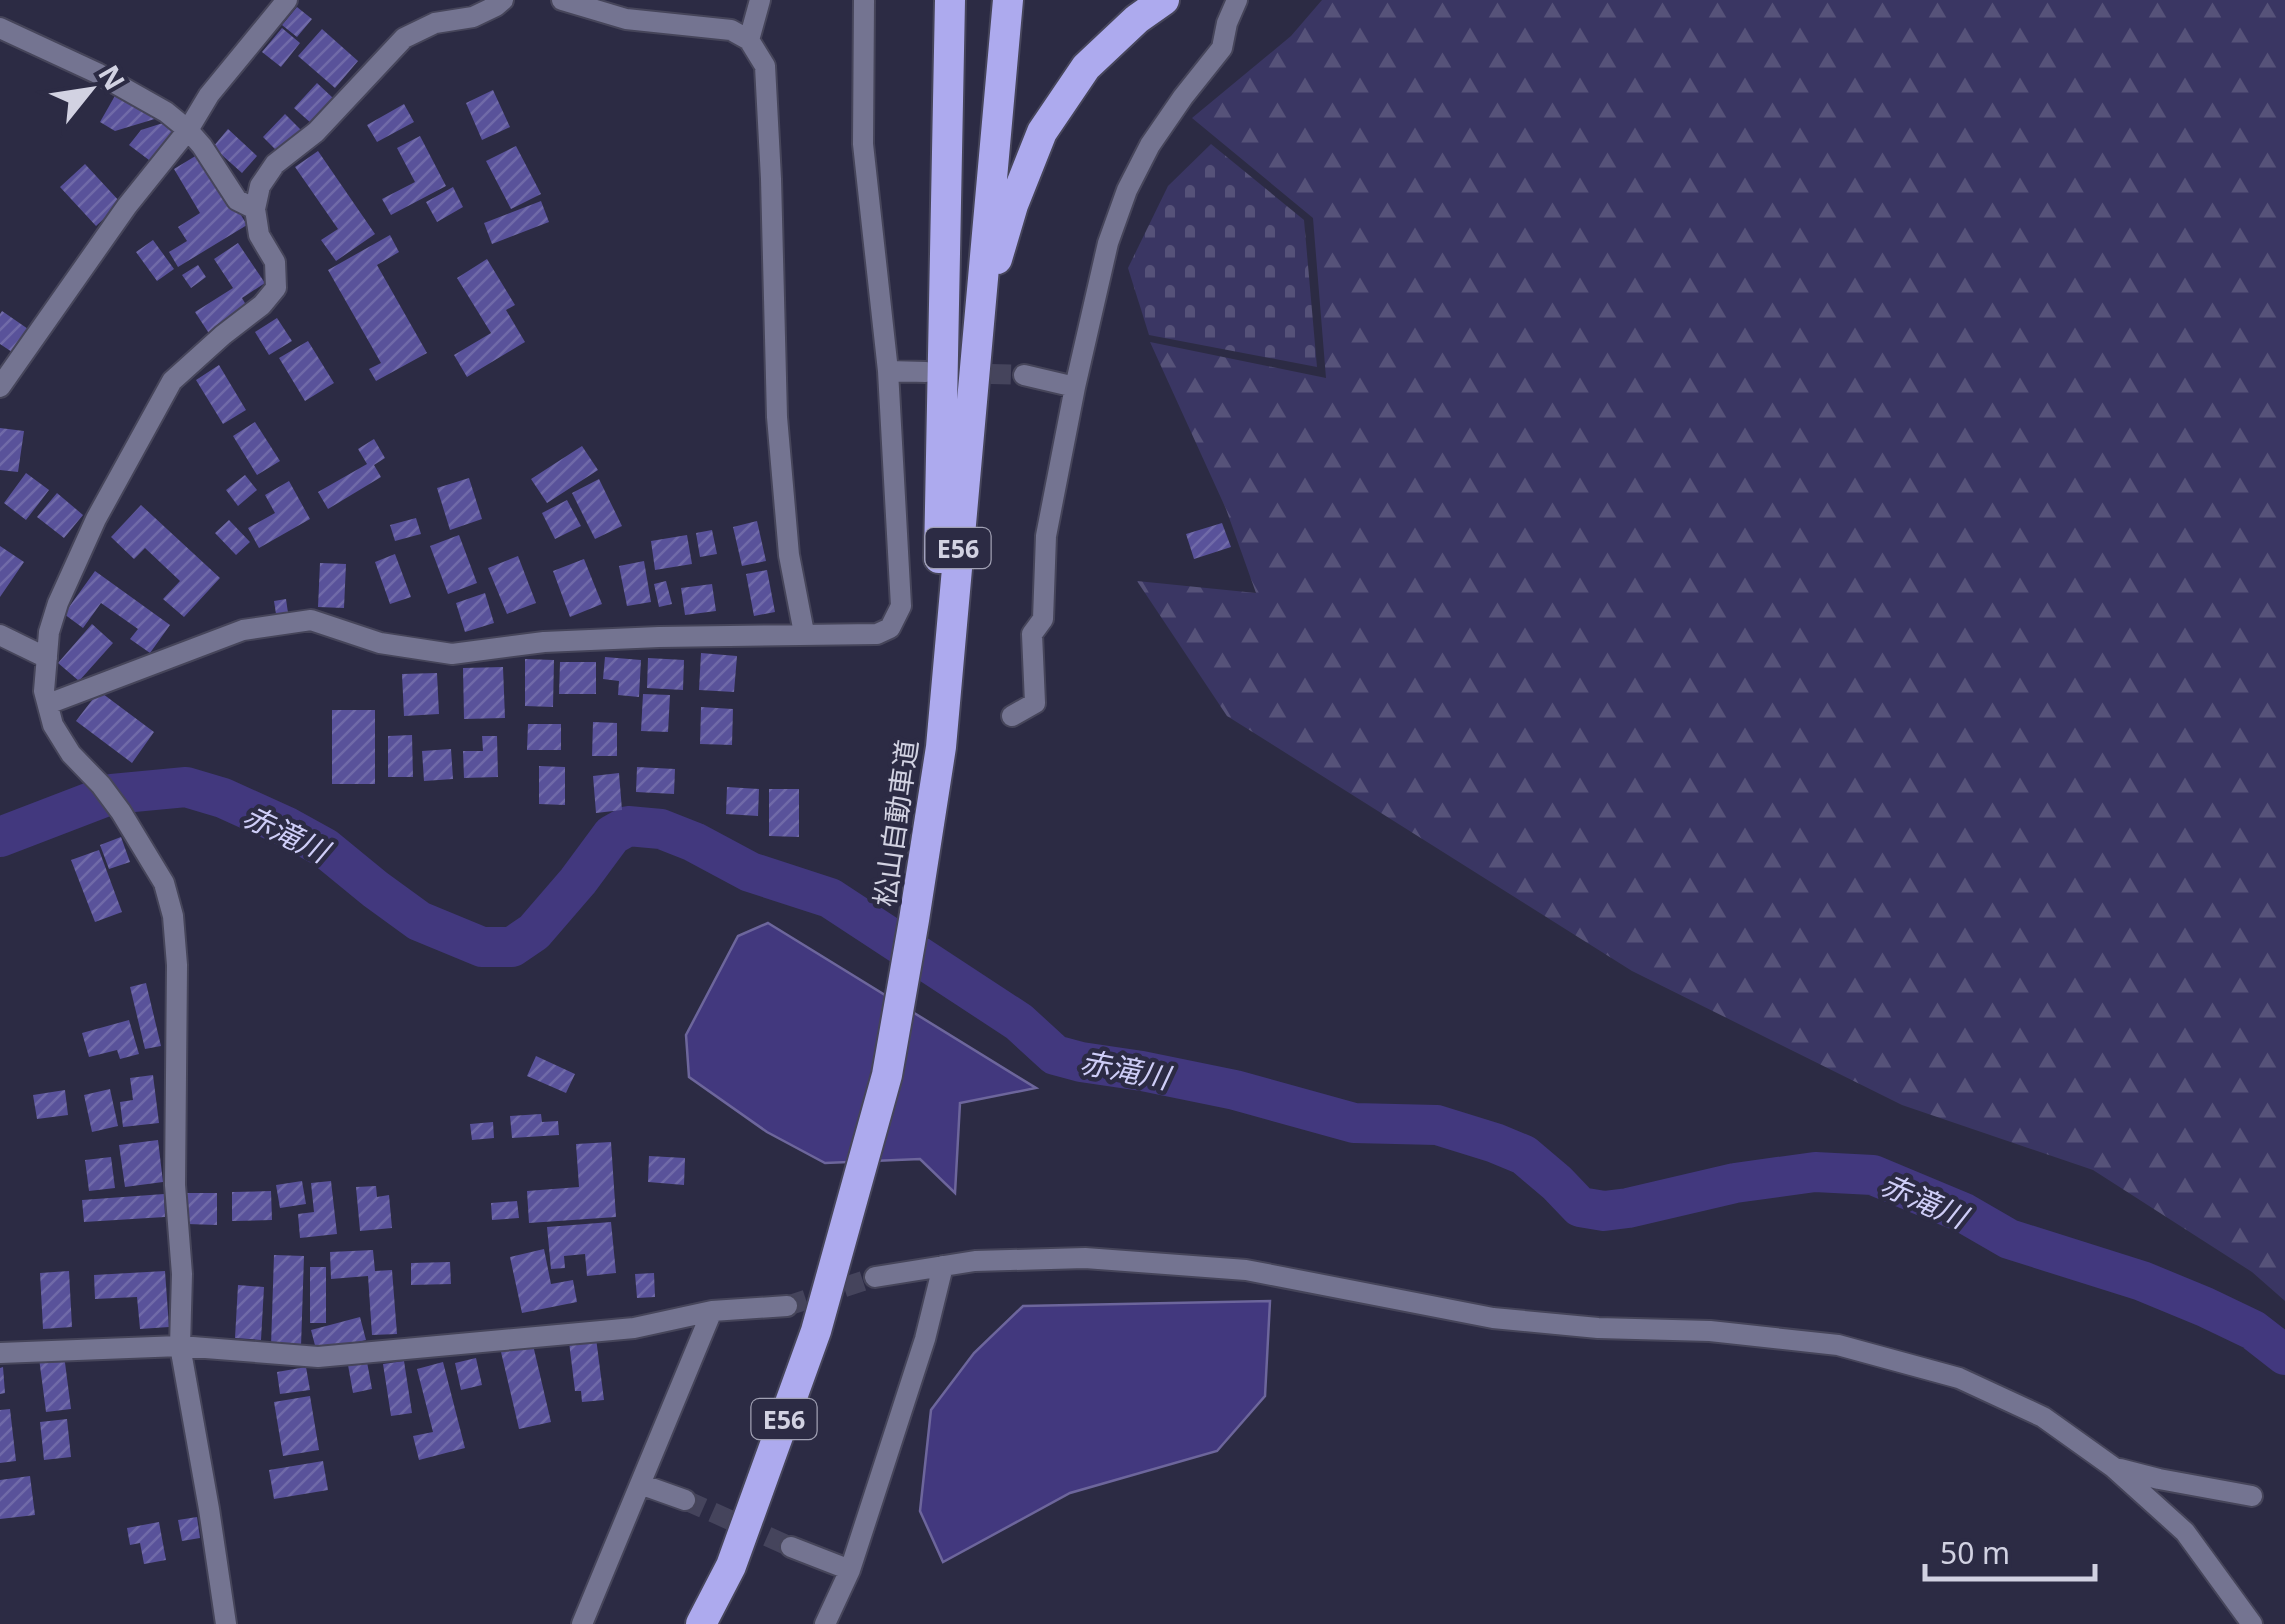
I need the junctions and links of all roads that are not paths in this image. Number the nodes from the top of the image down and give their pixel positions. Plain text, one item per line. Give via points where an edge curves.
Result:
1 (287, 0) edge
2 (502, 0) edge
3 (562, 0) edge
4 (760, 0) edge
5 (864, 0) edge
6 (950, 0) edge
7 (1008, 0) edge
8 (1164, 0) edge
9 (1238, 0) edge
10 (0, 28) edge
11 (749, 40) junction
12 (188, 130) junction
13 (255, 209) junction
14 (979, 320) junction
15 (888, 371) junction
16 (926, 372) tunnel mouth
17 (1024, 374) tunnel mouth
18 (0, 386) edge
19 (1074, 387) junction
20 (804, 634) junction
21 (0, 636) edge
22 (46, 658) junction
23 (48, 704) junction
24 (1012, 716) dead end
25 (936, 776) junction
26 (943, 1266) junction
27 (875, 1277) tunnel mouth
28 (786, 1306) tunnel mouth
29 (712, 1312) junction
30 (180, 1346) junction
31 (0, 1353) edge
32 (2113, 1467) junction
33 (640, 1484) junction
34 (2252, 1496) dead end
35 (685, 1500) tunnel mouth
36 (791, 1547) tunnel mouth
37 (850, 1570) junction
38 (226, 1624) edge
39 (582, 1624) edge
40 (700, 1624) edge
41 (825, 1624) edge
42 (2252, 1624) edge

1 - 12 street
2 - 13 street via 473,17 435,23 404,38 316,132 275,164
3 - 11 street via 626,18 731,30
4 - 11 street
5 - 15 street via 862,144
6 - 25 highway
7 - 14 highway, 松山自動車道 / E56
8 - 14 highway via 1086,67 1042,132
9 - 19 street via 1222,48 1150,145 1128,190 1108,243
10 - 12 street via 96,73
11 - 20 street via 765,66 777,416 788,555
12 - 13 street via 237,200
12 - 18 street
13 - 22 street via 259,235 276,262 276,288 172,380 96,518 58,602
14 - 25 highway, 松山自動車道 / E56
15 - 16 street
15 - 20 street via 901,606 890,628 878,634
17 - 19 street
19 - 24 street via 1046,536 1043,619 1032,634 1035,703
20 - 23 street via 544,642 452,654 380,643 310,620 243,630
21 - 22 street
22 - 23 street
23 - 30 street via 71,754 102,785 164,883 174,916
25 - 40 highway, 松山自動車道 / E56 via 886,1075 851,1208 797,1386 731,1566
26 - 27 street
26 - 32 street via 1085,1258 1246,1270 1493,1318 1838,1345 1959,1378 2043,1417
26 - 37 street
28 - 29 street
29 - 30 street via 634,1328 318,1358
29 - 33 street
30 - 31 street
30 - 38 street
32 - 34 street
32 - 42 street via 2185,1532
33 - 35 street
33 - 39 street
36 - 37 street
37 - 41 street

